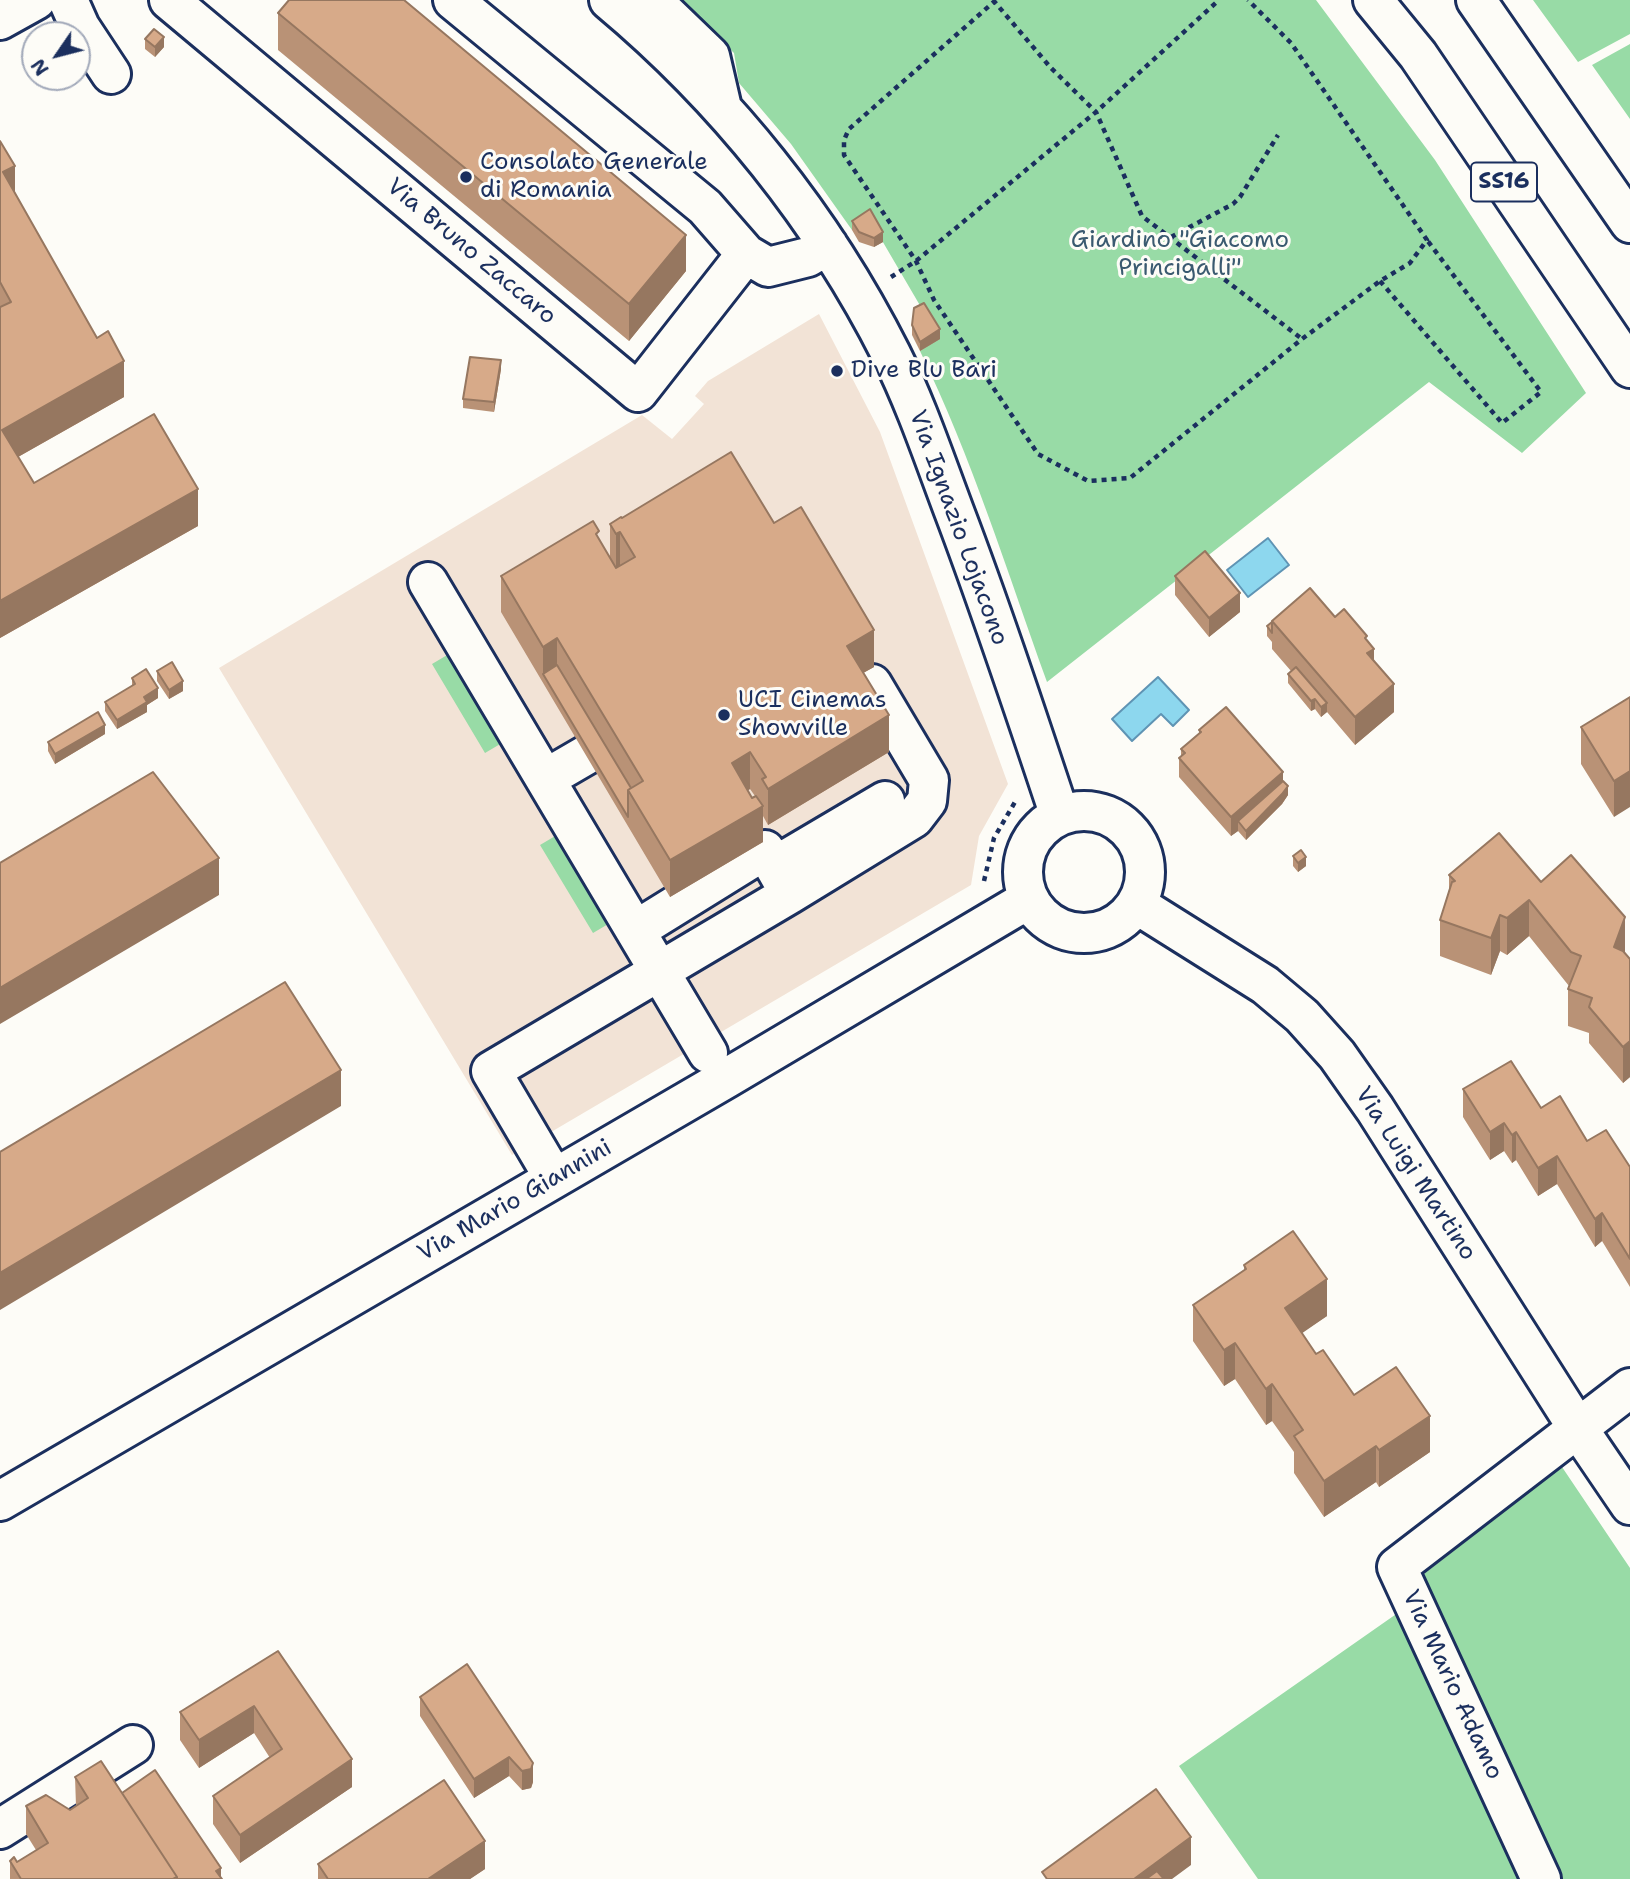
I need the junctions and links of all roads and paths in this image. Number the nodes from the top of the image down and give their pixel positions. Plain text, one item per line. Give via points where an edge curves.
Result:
1 (36, 0) edge
2 (68, 0) edge
3 (169, 0) edge
4 (453, 0) edge
5 (609, 0) edge
6 (652, 0) edge
7 (1219, 0) edge
8 (1248, 0) edge
9 (1373, 0) edge
10 (1476, 0) edge
11 (995, 1) edge
12 (0, 20) edge
13 (111, 74) dead end
14 (722, 108) junction
15 (1096, 112) junction
16 (1278, 135) dead end
17 (1630, 223) edge
18 (1171, 237) junction
19 (1427, 240) junction
20 (828, 245) junction
21 (746, 254) junction
22 (916, 261) junction
23 (1380, 281) junction
24 (860, 297) junction
25 (1302, 339) junction
26 (1630, 368) edge
27 (428, 582) dead end
28 (872, 684) edge
29 (600, 747) edge
30 (545, 779) junction
31 (1017, 795) dead end
32 (885, 801) dead end
33 (1060, 816) junction
34 (782, 880) junction
35 (982, 887) dead end
36 (1029, 899) junction
37 (1136, 905) junction
38 (636, 930) junction
39 (660, 970) junction
40 (708, 1053) dead end
41 (563, 1172) junction
42 (1630, 1388) edge
43 (1577, 1427) junction
44 (0, 1501) edge
45 (1630, 1505) edge
46 (133, 1745) dead end
47 (0, 1829) edge
48 (1541, 1879) edge

1 - 12 main road
2 - 13 main road
3 - 21 main road, Via Bruno Zaccaro via 638,392
4 - 21 main road via 705,207
5 - 14 main road, Via Ignazio Lojacono
6 - 14 main road via 710,56
7 - 15 path
8 - 19 path via 1291,43
9 - 26 main road, SS16 via 1418,55
10 - 17 main road
11 - 15 path via 1051,68
11 - 22 path via 849,129 844,140 844,155
14 - 20 main road, Via Ignazio Lojacono
15 - 18 path via 1142,216
15 - 22 path
16 - 18 path via 1233,204
18 - 25 path
19 - 23 path via 1410,263
19 - 23 path via 1541,392 1502,423
20 - 21 main road via 808,257 768,267
20 - 24 main road, Via Ignazio Lojacono
22 - 24 path
22 - 25 path via 934,300 1038,454 1088,481 1130,478
23 - 25 path
24 - 33 main road, Via Ignazio Lojacono via 920,421
27 - 30 main road
28 - 34 main road via 929,780 927,801 914,818
29 - 30 main road
30 - 38 main road
31 - 35 path via 994,838
32 - 34 main road
33 - 36 main road via 1040,830 1028,847 1023,879
33 - 37 main road via 1094,812 1123,825 1144,861 1145,881
34 - 38 main road via 765,850
34 - 39 main road
36 - 37 main road via 1044,918 1065,930 1085,934 1111,927
36 - 41 main road, Via Mario Giannini
37 - 43 main road, Via Luigi Martino via 1265,985 1302,1016 1337,1055
38 - 39 main road
39 - 40 main road
39 - 41 main road via 500,1065
41 - 44 main road, Via Mario Giannini
42 - 43 main road, Via Mario Adamo
43 - 45 main road, Via Luigi Martino
43 - 48 main road, Via Mario Adamo via 1397,1567
46 - 47 main road

